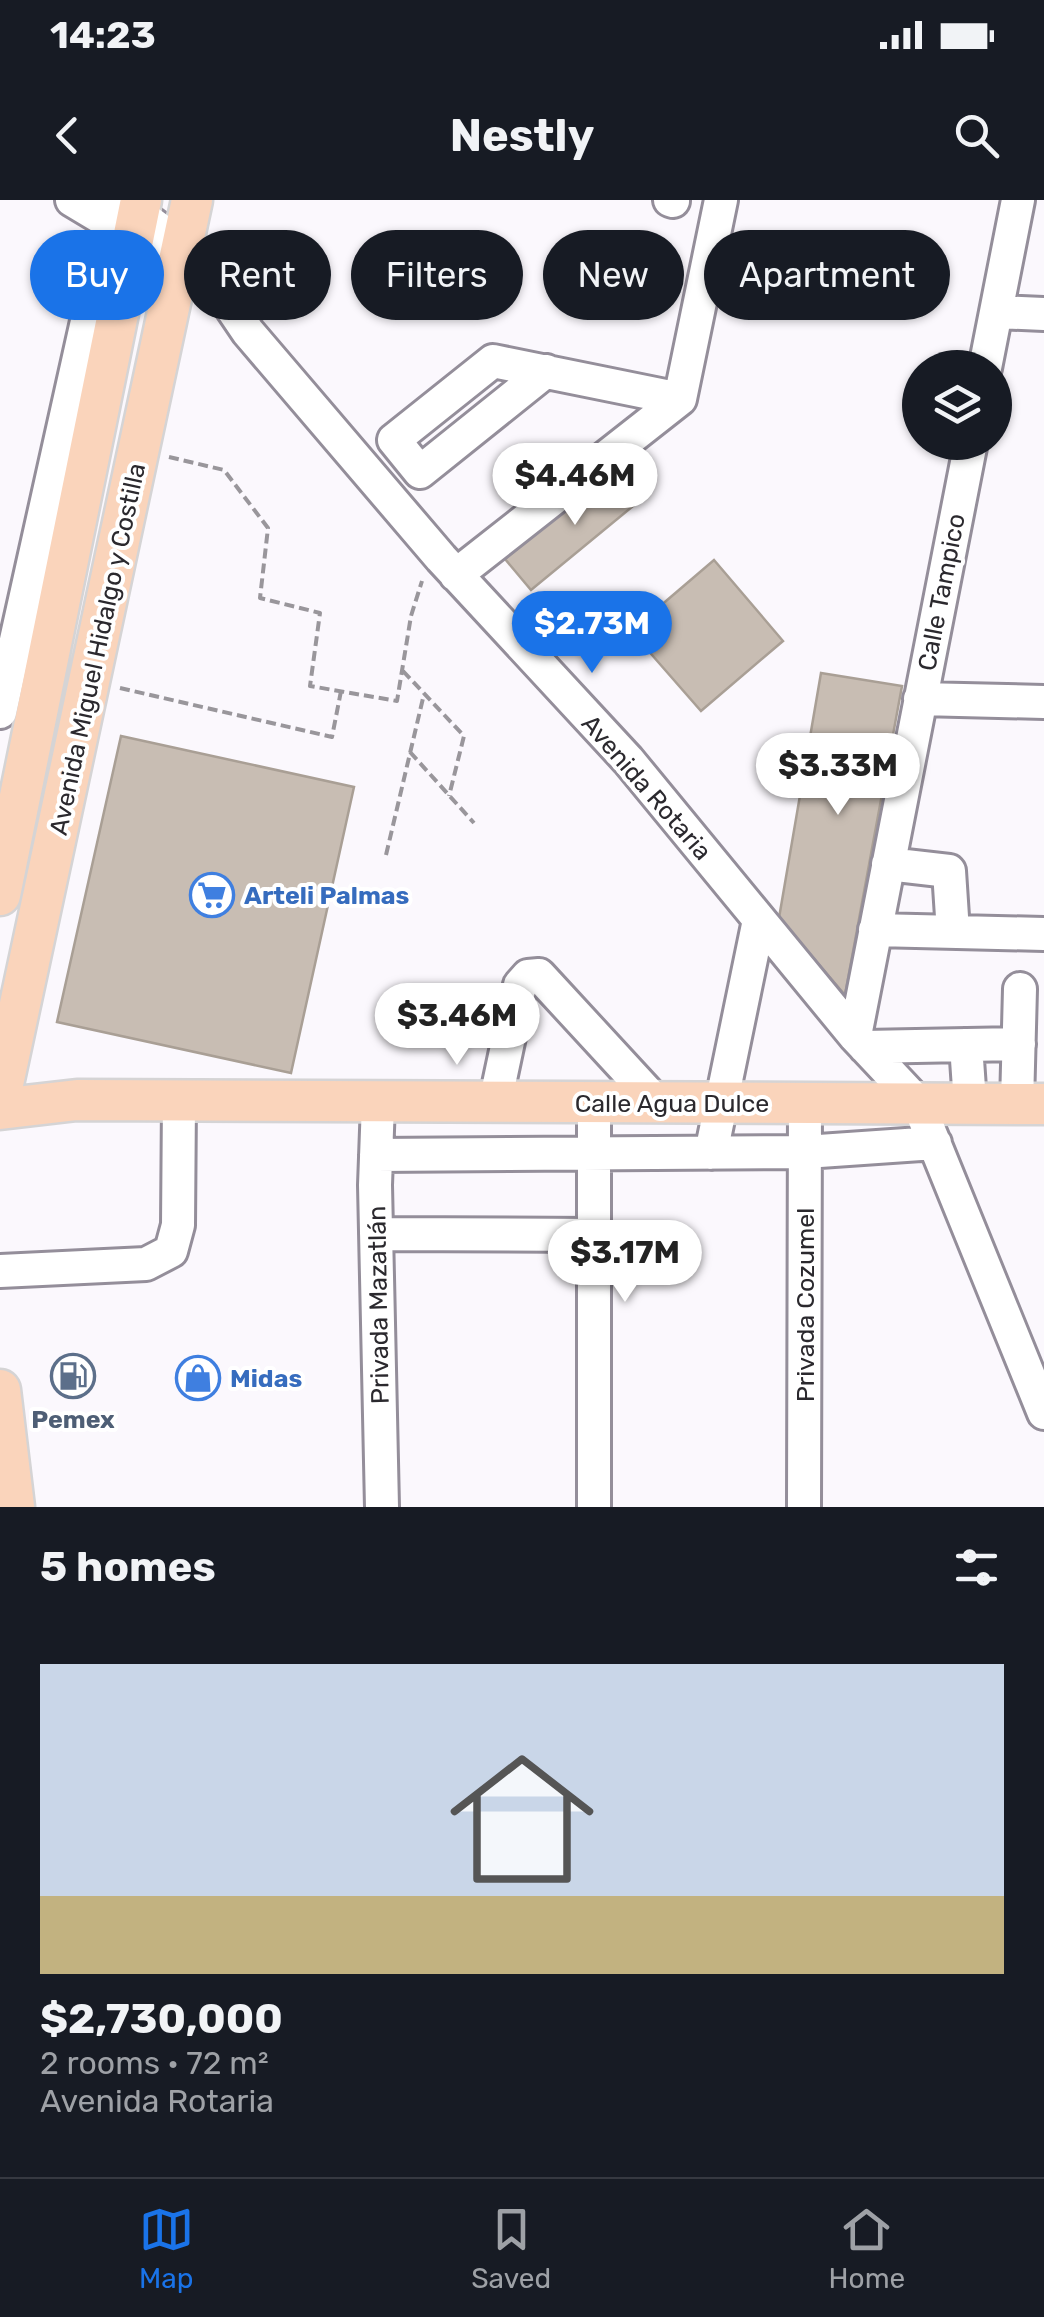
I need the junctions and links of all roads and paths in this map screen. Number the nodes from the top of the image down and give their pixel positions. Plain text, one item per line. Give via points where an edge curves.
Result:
1 (72, 200) edge
2 (192, 200) edge
3 (212, 200) edge
4 (721, 200) edge
5 (1018, 200) edge
6 (126, 211) edge
7 (193, 230) edge
8 (204, 230) edge
9 (184, 261) edge
10 (184, 303) edge
11 (996, 312) junction
12 (1044, 314) edge
13 (237, 320) edge
14 (989, 350) edge
15 (546, 371) dead end
16 (680, 399) junction
17 (140, 450) junction
18 (73, 452) junction
19 (967, 460) edge
20 (448, 567) junction
21 (402, 671) junction
22 (90, 681) junction
23 (341, 691) junction
24 (424, 694) junction
25 (920, 700) junction
26 (1044, 702) edge
27 (0, 712) edge
28 (410, 752) junction
29 (449, 796) junction
30 (474, 822) dead end
31 (386, 855) dead end
32 (888, 864) junction
33 (0, 895) edge
34 (759, 920) junction
35 (876, 930) junction
36 (953, 932) junction
37 (1044, 934) edge
38 (1020, 989) dead end
39 (860, 1041) junction
40 (1019, 1044) junction
41 (966, 1045) junction
42 (0, 1098) edge
43 (179, 1101) junction
44 (378, 1103) junction
45 (495, 1103) junction
46 (594, 1103) junction
47 (657, 1103) junction
48 (722, 1103) junction
49 (805, 1103) junction
50 (918, 1103) junction
51 (970, 1103) junction
52 (1031, 1104) edge
53 (0, 1109) edge
54 (935, 1144) junction
55 (805, 1152) junction
56 (711, 1153) junction
57 (376, 1154) junction
58 (594, 1154) junction
59 (376, 1234) junction
60 (594, 1235) junction
61 (0, 1270) edge
62 (1029, 1330) edge
63 (0, 1390) edge
64 (1044, 1413) edge
65 (14, 1507) edge
66 (382, 1507) edge
67 (594, 1507) edge
68 (804, 1507) edge

1 - 6 street, Avenida Rotaria
2 - 7 main road, Avenida Miguel Hidalgo y Costilla
3 - 8 street
4 - 16 street
5 - 11 street
6 - 9 street, Avenida Rotaria
6 - 18 main road, Avenida Miguel Hidalgo y Costilla
10 - 17 main road, Avenida Miguel Hidalgo y Costilla
11 - 12 street
11 - 14 street
13 - 20 street, Avenida Rotaria
15 - 16 street
16 - 20 street
17 - 22 main road, Avenida Miguel Hidalgo y Costilla
17 - 23 path via 224,470 268,528 260,598 320,614 310,686
18 - 27 street
18 - 33 main road, Avenida Miguel Hidalgo y Costilla
19 - 25 street, Calle Tampico
20 - 21 path via 418,587
20 - 34 street, Avenida Rotaria via 628,760
21 - 23 path via 397,701
21 - 24 path
22 - 23 path via 332,737
22 - 42 main road, Avenida Miguel Hidalgo y Costilla
24 - 28 path
24 - 29 path via 464,736
25 - 26 street
25 - 32 street, Calle Tampico
28 - 29 path
28 - 31 path
29 - 30 path
32 - 35 street, Calle Tampico
32 - 36 street via 949,871
34 - 39 street, Avenida Rotaria
34 - 48 street
35 - 36 street
35 - 39 street, Calle Tampico
36 - 37 street
38 - 40 street
39 - 41 street
39 - 50 street, Avenida Rotaria
40 - 41 street
40 - 52 street
41 - 51 street
43 - 44 main road, Calle Agua Dulce
43 - 53 main road, Calle Agua Dulce via 77,1100
43 - 61 street via 178,1225 171,1251 146,1264
44 - 45 main road, Calle Agua Dulce
44 - 57 street, Privada Mazatlán
45 - 46 main road, Calle Agua Dulce
45 - 47 street via 520,984 538,975
46 - 47 main road, Calle Agua Dulce
46 - 58 street
47 - 48 main road, Calle Agua Dulce
48 - 49 main road, Calle Agua Dulce
48 - 56 street
49 - 50 main road, Calle Agua Dulce
49 - 55 street, Privada Cozumel
50 - 51 main road, Calle Agua Dulce
50 - 54 street
51 - 52 main road, Calle Agua Dulce
54 - 55 street
54 - 62 street
55 - 56 street
55 - 68 street, Privada Cozumel
56 - 58 street
57 - 58 street
57 - 59 street, Privada Mazatlán
58 - 60 street
59 - 60 street
59 - 66 street, Privada Mazatlán
60 - 67 street
62 - 64 street
63 - 65 main road

